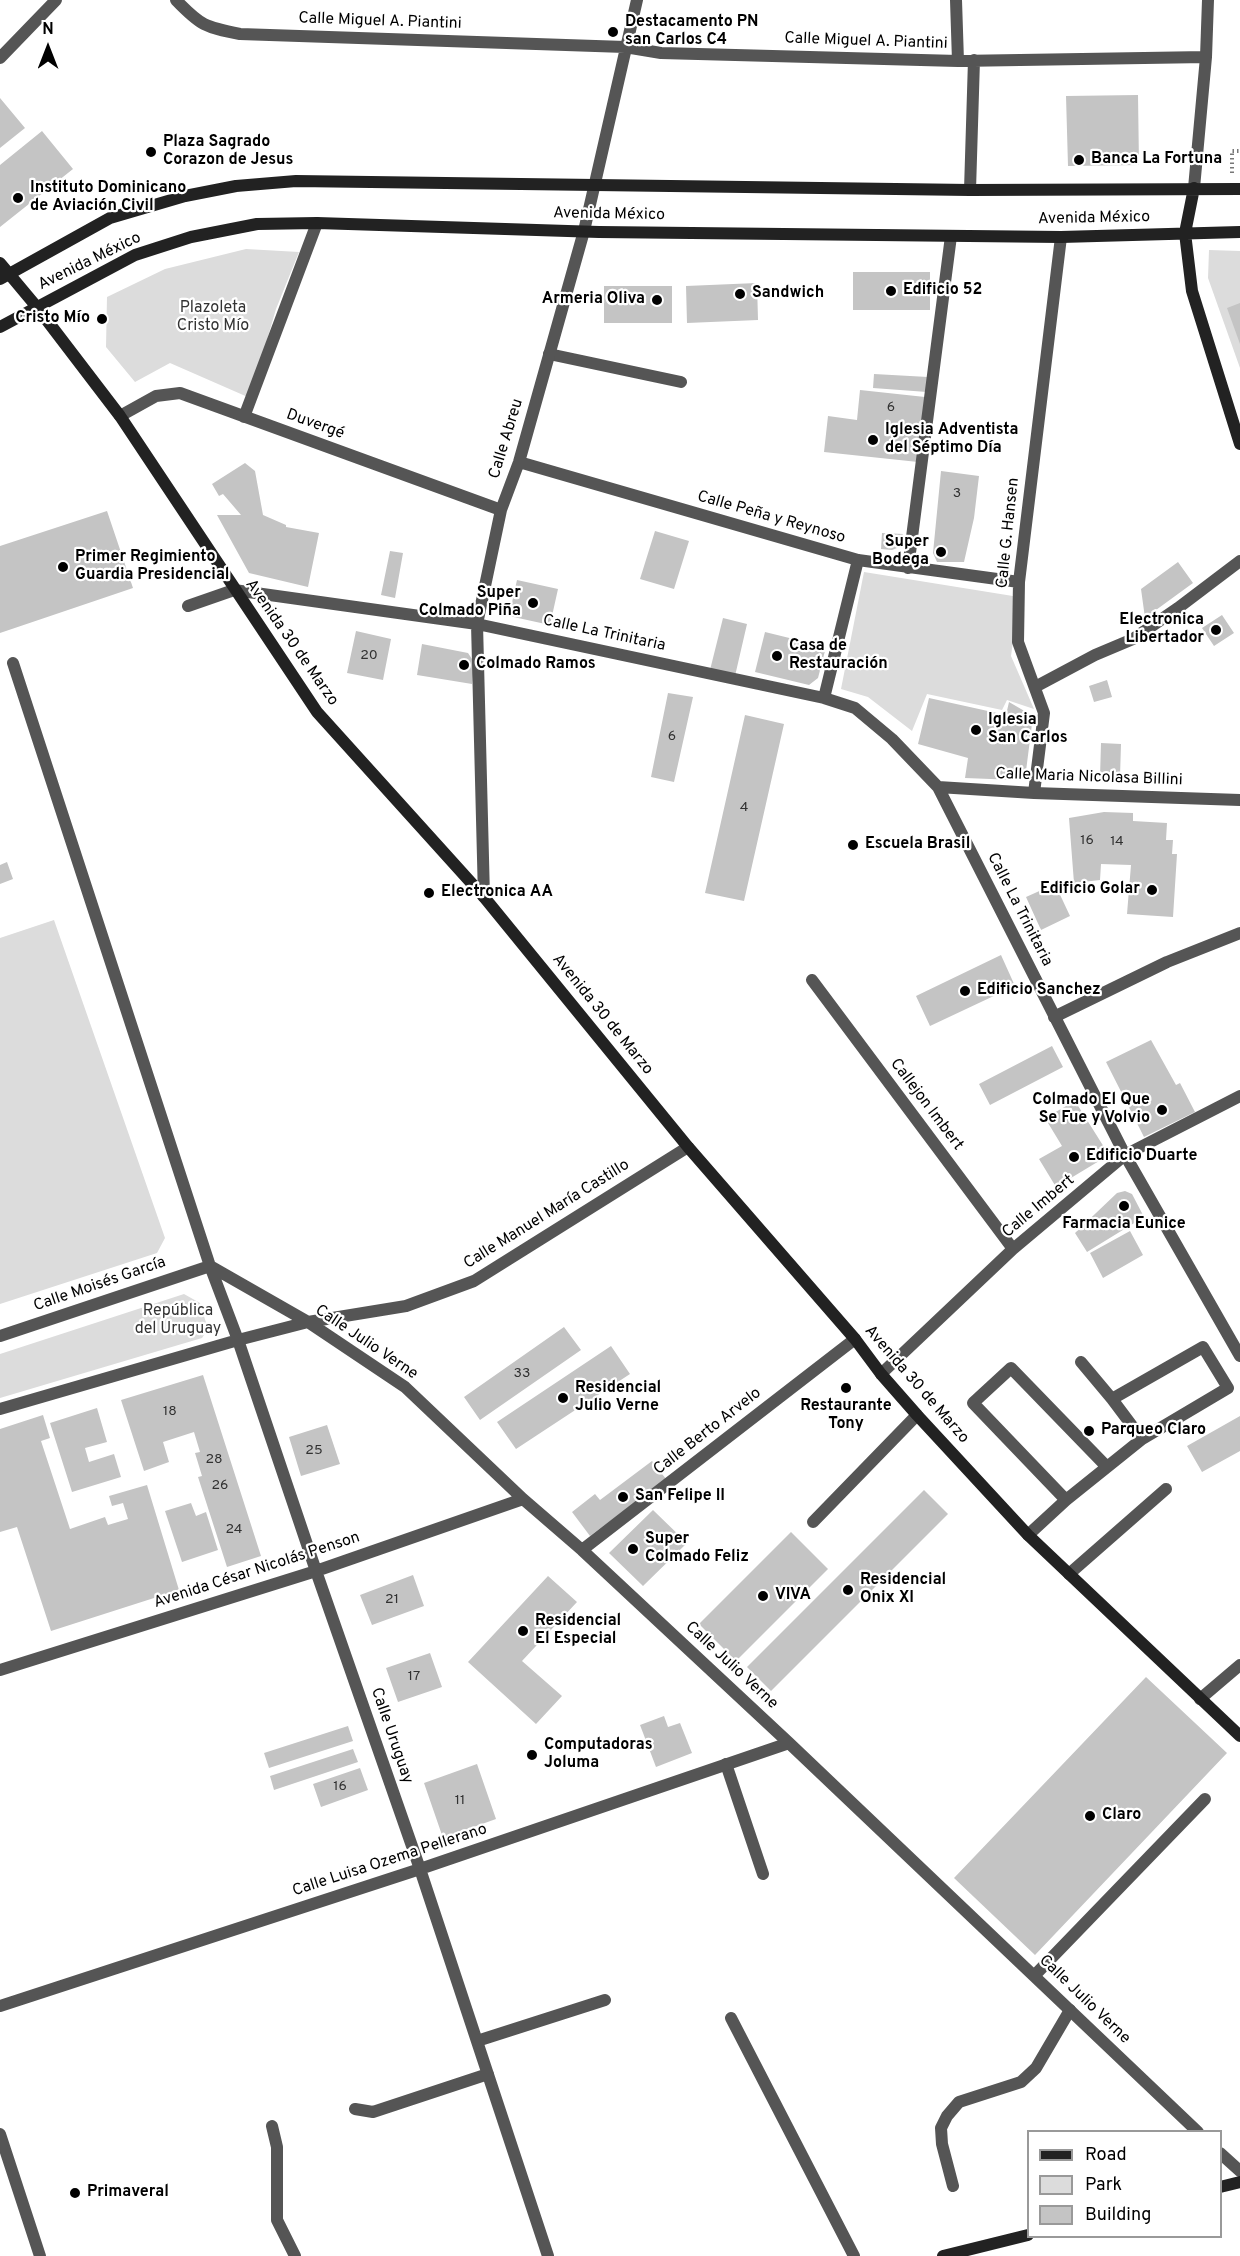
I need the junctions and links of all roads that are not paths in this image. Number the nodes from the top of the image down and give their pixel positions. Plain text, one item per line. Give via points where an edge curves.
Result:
1 (56, 0) edge
2 (176, 0) edge
3 (637, 0) edge
4 (956, 0) edge
5 (1208, 0) edge
6 (625, 47) junction
7 (1206, 57) junction
8 (0, 58) edge
9 (974, 60) junction
10 (958, 61) junction
11 (593, 186) junction
12 (1194, 188) junction
13 (1240, 189) edge
14 (970, 190) junction
15 (317, 223) junction
16 (584, 231) junction
17 (1185, 232) junction
18 (1240, 232) edge
19 (951, 236) junction
20 (1061, 237) junction
21 (0, 263) edge
22 (4, 276) edge
23 (36, 306) junction
24 (0, 327) edge
25 (549, 354) junction
26 (681, 382) dead end
27 (120, 417) junction
28 (244, 417) junction
29 (1240, 444) edge
30 (519, 462) junction
31 (501, 510) junction
32 (858, 560) junction
33 (1240, 561) edge
34 (908, 568) junction
35 (1019, 582) junction
36 (234, 590) junction
37 (188, 606) dead end
38 (477, 624) junction
39 (13, 663) dead end
40 (1035, 687) junction
41 (824, 698) junction
42 (938, 787) junction
43 (1034, 793) junction
44 (1240, 800) edge
45 (484, 897) junction
46 (1240, 933) edge
47 (812, 980) dead end
48 (1054, 1017) junction
49 (1240, 1096) edge
50 (688, 1147) junction
51 (1125, 1155) junction
52 (1013, 1249) junction
53 (210, 1266) junction
54 (308, 1322) junction
55 (0, 1336) edge
56 (855, 1339) junction
57 (238, 1340) junction
58 (1240, 1356) edge
59 (1081, 1362) dead end
60 (881, 1374) junction
61 (1112, 1399) junction
62 (0, 1408) edge
63 (917, 1415) junction
64 (1142, 1439) junction
65 (1107, 1467) junction
66 (1166, 1489) dead end
67 (523, 1499) junction
68 (1066, 1500) junction
69 (813, 1522) dead end
70 (1028, 1535) junction
71 (582, 1550) junction
72 (316, 1571) junction
73 (1069, 1574) junction
74 (1240, 1665) edge
75 (0, 1670) edge
76 (1200, 1699) junction
77 (1240, 1736) edge
78 (789, 1743) junction
79 (726, 1764) junction
80 (1205, 1799) dead end
81 (420, 1869) junction
82 (763, 1874) dead end
83 (1034, 1976) junction
84 (605, 2000) dead end
85 (0, 2006) edge
86 (1070, 2010) junction
87 (731, 2018) dead end
88 (477, 2041) junction
89 (488, 2074) junction
90 (356, 2109) dead end
91 (272, 2126) dead end
92 (1196, 2130) edge
93 (0, 2134) edge
94 (1222, 2154) edge
95 (1240, 2171) edge
96 (1240, 2182) edge
97 (952, 2186) dead end
98 (1222, 2187) edge
99 (1027, 2235) edge
100 (40, 2256) edge
101 (295, 2256) edge
102 (548, 2256) edge
103 (854, 2256) edge
104 (943, 2256) edge

1 - 8 street
2 - 6 street, Calle Miguel A. Piantini via 196,21 240,34
3 - 6 street, Calle Abreu
4 - 10 street
5 - 7 street
6 - 10 street, Calle Miguel A. Piantini via 661,53
6 - 11 street, Calle Abreu
7 - 9 street, Calle Miguel A. Piantini
7 - 12 street
9 - 10 street, Calle Miguel A. Piantini
9 - 14 street
11 - 14 main road, Avenida México
11 - 16 street, Calle Abreu
11 - 22 main road, Avenida México via 296,181 236,186 184,196 110,218
12 - 13 main road, Avenida México
12 - 14 main road, Avenida México
12 - 17 main road
15 - 16 main road, Avenida México
15 - 23 main road, Avenida México via 257,224 191,237 135,255
15 - 28 street
16 - 19 main road, Avenida México
16 - 25 street, Calle Abreu
17 - 18 main road, Avenida México
17 - 20 main road, Avenida México
17 - 29 main road via 1192,291
19 - 20 main road, Avenida México
19 - 34 street
20 - 35 street, Calle G. Hansen
21 - 22 main road, Avenida 30 de Marzo
22 - 23 main road, Avenida 30 de Marzo
23 - 24 main road, Avenida México
23 - 27 main road, Avenida 30 de Marzo
25 - 26 street
25 - 30 street, Calle Abreu
27 - 28 street, Duvergé via 156,396 180,393
27 - 36 main road, Avenida 30 de Marzo
28 - 31 street, Duvergé
30 - 31 street, Calle Abreu
30 - 32 street, Calle Peña y Reynoso
31 - 38 street, Calle Abreu
32 - 34 street, Calle Peña y Reynoso
32 - 41 street
33 - 40 street via 1133,639
34 - 35 street, Calle Peña y Reynoso
35 - 40 street, Calle G. Hansen via 1018,642
36 - 37 street
36 - 38 street, Calle La Trinitaria
36 - 45 main road, Avenida 30 de Marzo via 317,712
38 - 41 street, Calle La Trinitaria
38 - 45 street, Calle Abreu
39 - 53 street, Calle Uruguay
40 - 43 street, Calle G. Hansen via 1044,713
41 - 42 street, Calle La Trinitaria via 855,708 892,738
42 - 43 street, Calle Maria Nicolasa Billini
42 - 48 street, Calle La Trinitaria
43 - 44 street, Calle Maria Nicolasa Billini
45 - 50 main road, Avenida 30 de Marzo
46 - 48 street via 1167,962
47 - 52 street, Callejon Imbert
48 - 51 street, Calle La Trinitaria
49 - 51 street, Calle Imbert
50 - 54 street, Calle Manuel María Castillo via 474,1281 406,1306
50 - 56 main road, Avenida 30 de Marzo
51 - 52 street, Calle Imbert
51 - 58 street, Calle La Trinitaria
52 - 60 street, Calle Imbert
53 - 54 street, Calle Julio Verne
53 - 55 street, Calle Moisés García
53 - 57 street, Calle Uruguay
54 - 57 street, Calle Manuel María Castillo
54 - 67 street, Calle Julio Verne via 405,1387
56 - 60 main road, Avenida 30 de Marzo
56 - 71 street, Calle Berto Arvelo
57 - 62 street, Calle Manuel María Castillo
57 - 72 street, Calle Uruguay
59 - 61 street
60 - 63 main road, Avenida 30 de Marzo
61 - 64 street
61 - 64 street via 1203,1347 1228,1388
63 - 69 street
63 - 70 main road, Avenida 30 de Marzo
64 - 65 street
65 - 68 street
65 - 68 street via 1011,1368 973,1403
66 - 73 street
67 - 71 street, Calle Julio Verne
67 - 72 street, Avenida César Nicolás Penson
68 - 70 street
70 - 73 main road, Avenida 30 de Marzo
71 - 78 street, Calle Julio Verne
72 - 75 street, Avenida César Nicolás Penson
72 - 81 street, Calle Uruguay
73 - 76 main road, Avenida 30 de Marzo
74 - 76 street
76 - 77 main road, Avenida 30 de Marzo
78 - 79 street, Calle Luisa Ozema Pellerano
78 - 83 street, Calle Julio Verne
79 - 81 street, Calle Luisa Ozema Pellerano
79 - 82 street
80 - 83 street
81 - 85 street, Calle Luisa Ozema Pellerano
81 - 88 street, Calle Uruguay
83 - 86 street, Calle Julio Verne
84 - 88 street
86 - 92 street, Calle Julio Verne
86 - 97 street via 1036,2068 1021,2082 959,2102 947,2116 941,2128 942,2145
87 - 103 street
88 - 89 street, Calle Uruguay
89 - 90 street via 373,2112
89 - 102 street, Calle Uruguay
91 - 101 street via 277,2148 277,2220
93 - 100 street
94 - 95 street
96 - 98 main road
99 - 104 main road

